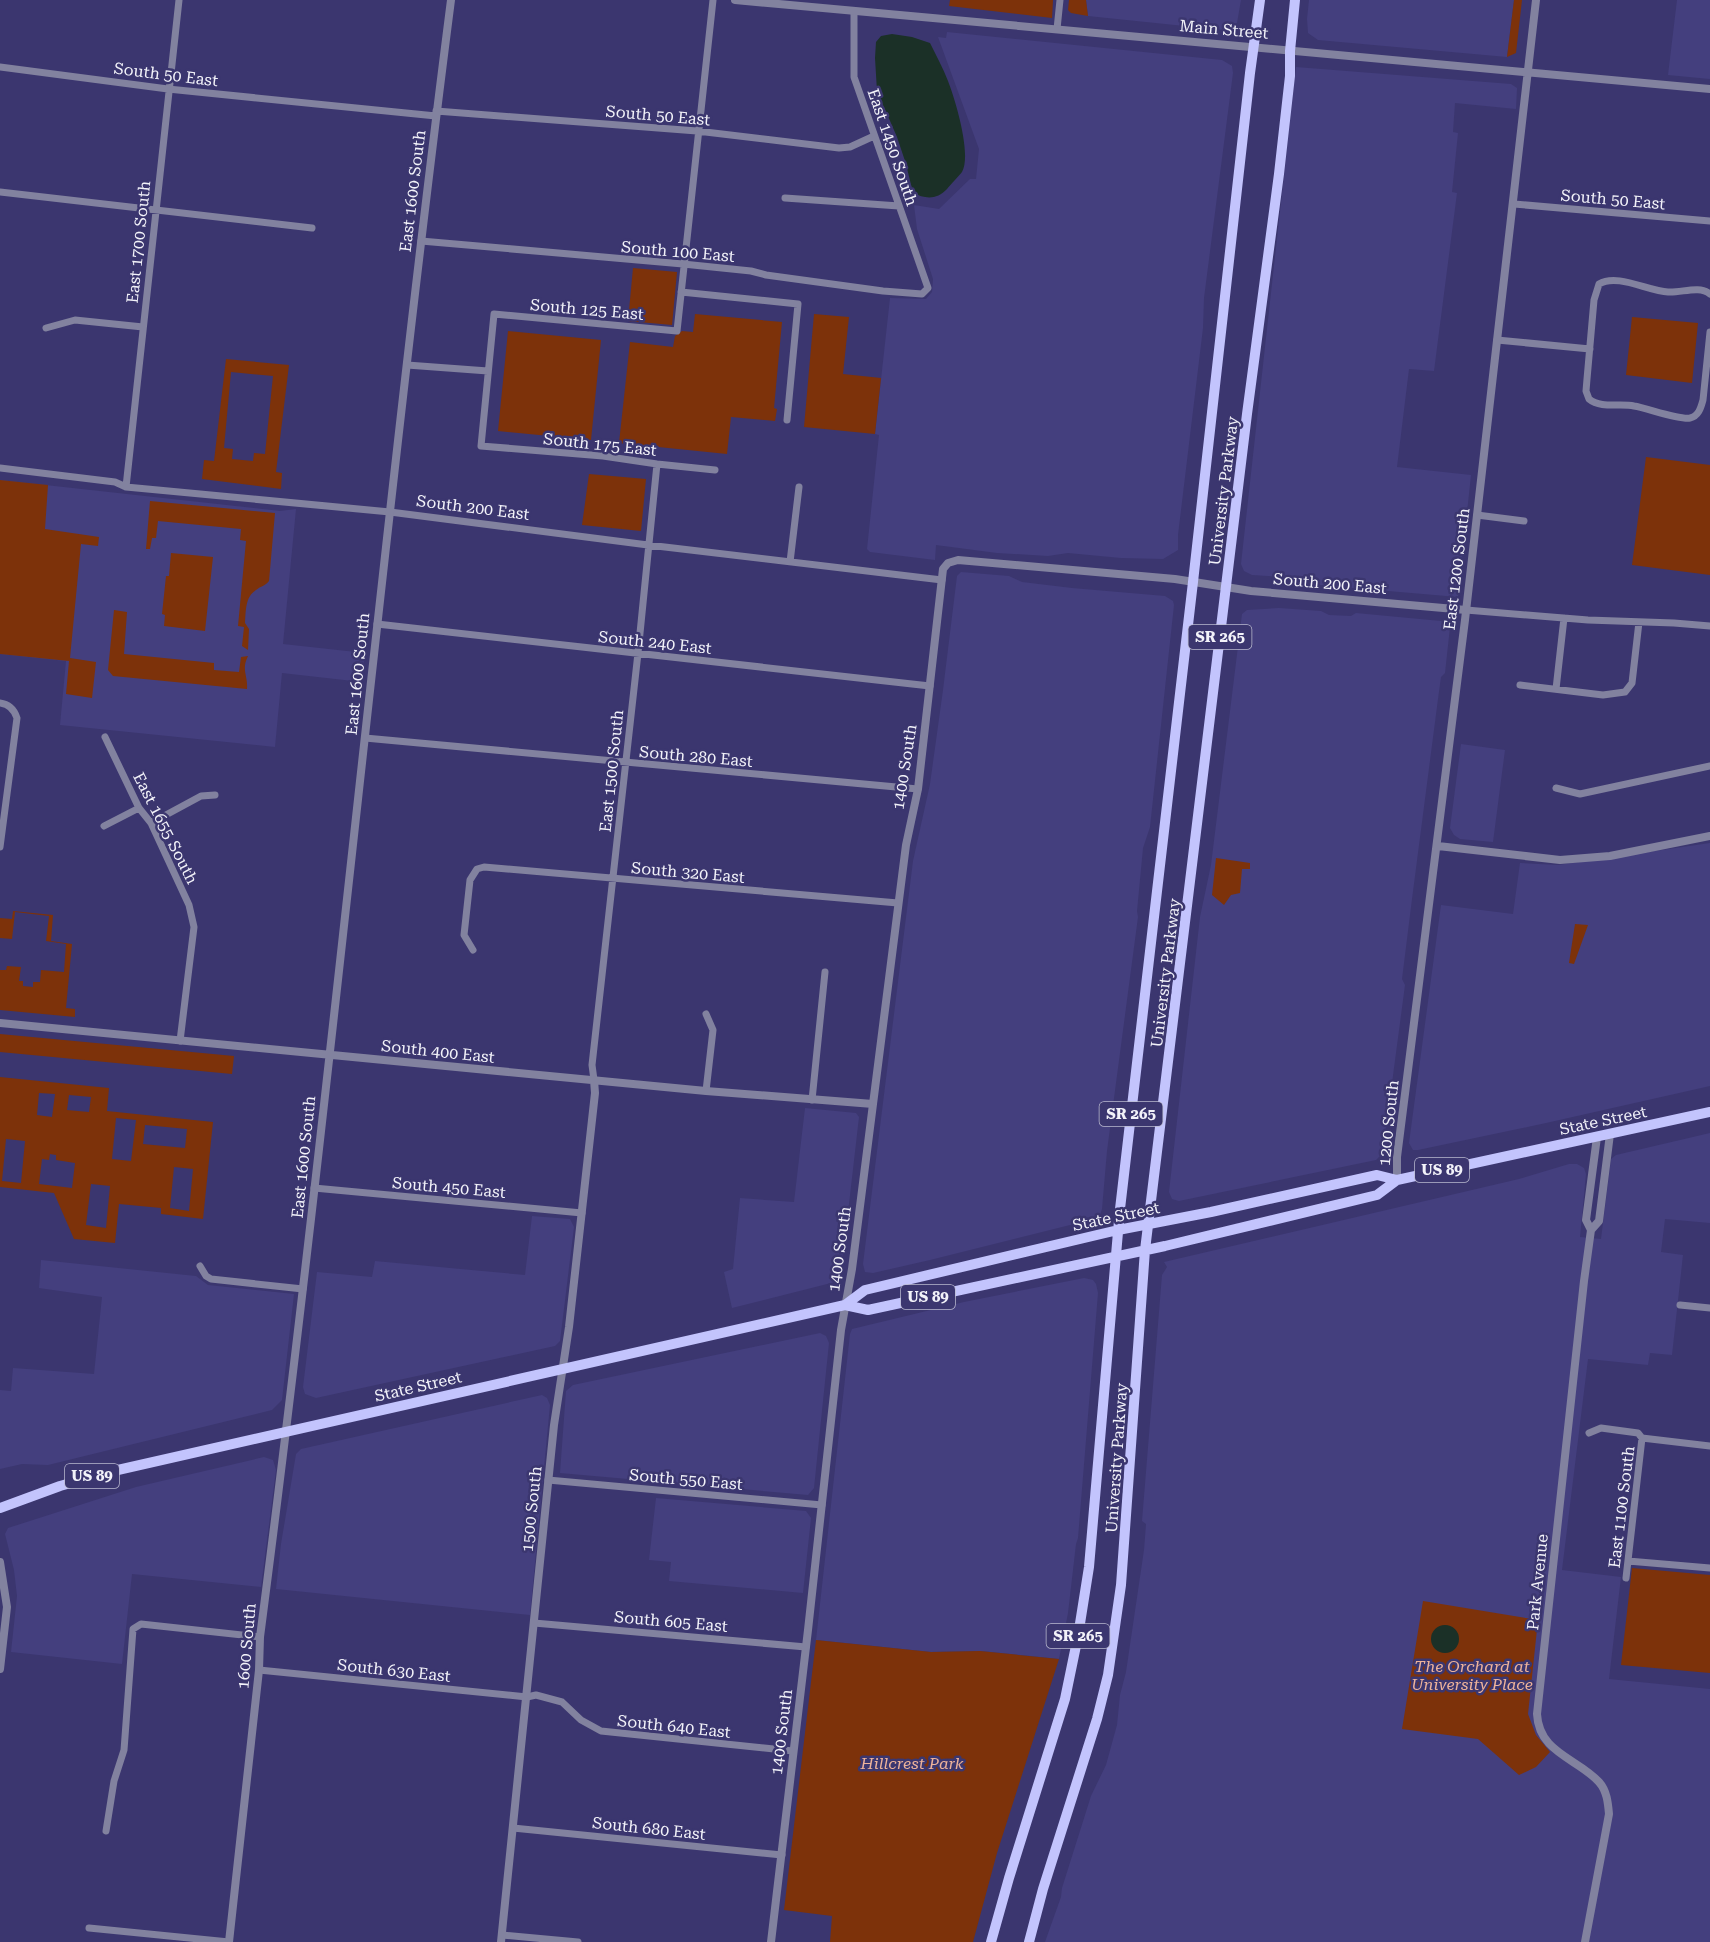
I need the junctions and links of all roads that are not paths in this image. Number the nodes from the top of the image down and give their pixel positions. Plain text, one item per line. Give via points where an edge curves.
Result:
1 (179, 0) edge
2 (451, 0) edge
3 (712, 0) edge
4 (735, 0) edge
5 (1060, 0) edge
6 (1260, 0) edge
7 (1295, 0) edge
8 (1536, 0) edge
9 (827, 4) edge
10 (854, 11) junction
11 (1057, 29) junction
12 (1254, 47) junction
13 (1290, 51) junction
14 (0, 67) edge
15 (1527, 72) junction
16 (168, 89) junction
17 (1710, 89) edge
18 (436, 114) junction
19 (698, 131) junction
20 (874, 136) junction
21 (0, 192) edge
22 (785, 198) dead end
23 (1514, 204) junction
24 (899, 206) junction
25 (155, 209) junction
26 (1710, 221) edge
27 (312, 228) dead end
28 (421, 241) junction
29 (683, 264) junction
30 (928, 288) joint
31 (681, 292) junction
32 (1710, 294) edge
33 (143, 327) junction
34 (46, 328) dead end
35 (1710, 332) edge
36 (1497, 340) junction
37 (1590, 349) junction
38 (407, 364) junction
39 (488, 371) junction
40 (787, 420) dead end
41 (657, 464) junction
42 (0, 468) edge
43 (715, 470) dead end
44 (126, 487) junction
45 (799, 487) dead end
46 (390, 512) junction
47 (1477, 515) junction
48 (1524, 521) dead end
49 (648, 545) junction
50 (790, 562) junction
51 (948, 563) joint
52 (942, 580) junction
53 (1193, 582) junction
54 (1226, 587) junction
55 (1466, 610) junction
56 (1564, 618) junction
57 (1639, 621) junction
58 (377, 624) junction
59 (1710, 626) edge
60 (638, 653) junction
61 (1520, 685) dead end
62 (930, 686) junction
63 (1556, 689) junction
64 (0, 703) edge
65 (105, 737) dead end
66 (365, 738) junction
67 (626, 763) junction
68 (1710, 766) edge
69 (1556, 788) dead end
70 (918, 789) junction
71 (215, 795) dead end
72 (139, 808) junction
73 (151, 823) junction
74 (104, 826) dead end
75 (1710, 833) edge
76 (1437, 846) junction
77 (0, 847) edge
78 (613, 878) junction
79 (898, 903) junction
80 (473, 950) dead end
81 (825, 972) dead end
82 (706, 1014) dead end
83 (0, 1023) edge
84 (180, 1041) junction
85 (330, 1055) junction
86 (1408, 1070) joint
87 (594, 1080) junction
88 (706, 1092) junction
89 (812, 1100) junction
90 (873, 1104) junction
91 (1710, 1112) edge
92 (1610, 1134) junction
93 (1597, 1137) junction
94 (1397, 1180) junction
95 (314, 1188) junction
96 (582, 1213) junction
97 (1149, 1224) junction
98 (1118, 1230) junction
99 (1591, 1230) junction
100 (1145, 1250) junction
101 (1116, 1256) junction
102 (200, 1266) dead end
103 (303, 1289) junction
104 (845, 1305) junction
105 (1680, 1305) dead end
106 (1710, 1308) edge
107 (296, 1352) joint
108 (563, 1369) junction
109 (286, 1431) junction
110 (1589, 1433) dead end
111 (1642, 1438) junction
112 (1710, 1446) edge
113 (549, 1480) junction
114 (822, 1505) junction
115 (0, 1508) edge
116 (1628, 1561) junction
117 (0, 1562) edge
118 (1710, 1568) edge
119 (1626, 1578) dead end
120 (534, 1623) junction
121 (260, 1636) junction
122 (806, 1647) junction
123 (0, 1669) edge
124 (259, 1670) junction
125 (527, 1697) junction
126 (794, 1751) junction
127 (513, 1828) junction
128 (106, 1831) dead end
129 (782, 1855) junction
130 (89, 1928) dead end
131 (502, 1938) edge
132 (229, 1942) edge
133 (578, 1942) edge
134 (771, 1942) edge
135 (991, 1942) edge
136 (1029, 1942) edge
137 (1585, 1942) edge

1 - 16 street, East 1700 South
2 - 18 street, East 1600 South
3 - 19 street
4 - 9 street, Main Street
5 - 11 street
6 - 12 main road, SR 265
7 - 13 main road, University Parkway / SR 265
8 - 15 street, East 1200 South
9 - 10 street, Main Street
10 - 11 street, Main Street
10 - 20 street, East 1450 South via 854,77
11 - 12 street, Main Street
12 - 13 street, Main Street
12 - 53 main road, University Parkway / SR 265
13 - 15 street, Main Street
13 - 54 main road, University Parkway / SR 265 via 1279,174
14 - 16 street, South 50 East
15 - 17 street, Main Street
15 - 23 street, East 1200 South
16 - 18 street, South 50 East
16 - 25 street, East 1700 South
18 - 19 street, South 50 East
18 - 28 street, East 1600 South
19 - 20 street, South 50 East via 839,148
19 - 29 street
20 - 24 street, East 1450 South
21 - 25 street
22 - 24 street
23 - 26 street, South 50 East
23 - 36 street, East 1200 South
24 - 30 street, East 1450 South
25 - 27 street
25 - 33 street, East 1700 South
28 - 29 street, South 100 East
28 - 38 street, East 1600 South
29 - 30 street, South 100 East via 883,291 922,294
29 - 31 street
31 - 39 street, South 125 East via 677,331 494,314
31 - 40 street via 798,304
32 - 37 street via 1703,290 1670,292 1616,281 1602,282 1594,300
33 - 34 street via 75,320
33 - 44 street, East 1700 South
35 - 37 street via 1701,409 1690,418 1633,405 1592,402 1586,391
36 - 37 street
36 - 47 street, East 1200 South
38 - 39 street
38 - 46 street, East 1600 South
39 - 41 street, South 175 East via 481,446
41 - 43 street, South 175 East
41 - 49 street, East 1500 South
42 - 44 street, South 200 East via 115,482
44 - 46 street, South 200 East
45 - 50 street
46 - 49 street, South 200 East
46 - 58 street, East 1600 South
47 - 48 street
47 - 55 street, East 1200 South
49 - 50 street, South 200 East
49 - 60 street, East 1500 South
50 - 52 street, South 200 East
51 - 52 street, 1400 South
51 - 53 street, South 200 East via 958,560
52 - 62 street, 1400 South
53 - 54 street, South 200 East
53 - 98 main road, University Parkway / SR 265
54 - 55 street, South 200 East
54 - 97 main road, University Parkway / SR 265
55 - 56 street, South 200 East
55 - 76 street, East 1200 South
56 - 57 street, South 200 East
56 - 63 street
57 - 59 street, South 200 East
57 - 63 street via 1632,683 1625,692
58 - 60 street, South 240 East
58 - 66 street, East 1600 South
60 - 62 street, South 240 East
60 - 67 street, East 1500 South
61 - 63 street
62 - 70 street, 1400 South
64 - 77 street via 13,709 16,718
65 - 72 street, East 1655 South
66 - 67 street, South 280 East
66 - 85 street, East 1600 South
67 - 70 street, South 280 East
67 - 78 street, East 1500 South
68 - 69 street via 1580,794
70 - 79 street, 1400 South
71 - 73 street via 201,796
72 - 73 street, East 1655 South
72 - 74 street
73 - 84 street, East 1655 South via 189,905 194,927
75 - 76 street via 1610,856 1560,860
76 - 86 street, East 1200 South
78 - 79 street, South 320 East
78 - 80 street, South 320 East via 477,869 470,880 464,935
78 - 87 street, East 1500 South via 592,1065
79 - 90 street, 1400 South
81 - 89 street
82 - 88 street via 713,1030
83 - 84 street, South 400 East
84 - 85 street, South 400 East
85 - 87 street, South 400 East
85 - 95 street, East 1600 South
86 - 94 street, 1200 South
87 - 88 street, South 400 East
87 - 96 street, 1500 South
88 - 89 street, South 400 East
89 - 90 street, South 400 East
90 - 104 street, 1400 South
91 - 92 main road, State Street / US 89
92 - 93 main road, State Street / US 89
92 - 99 street, Park Avenue via 1599,1221
93 - 94 main road, State Street / US 89
93 - 99 street, Park Avenue via 1586,1220
94 - 97 main road, State Street / US 89 via 1377,1174
94 - 100 main road, State Street / US 89 via 1377,1195
95 - 96 street, South 450 East
95 - 103 street, East 1600 South
96 - 108 street, 1500 South
97 - 98 main road, State Street / US 89
97 - 100 main road, University Parkway / SR 265
98 - 101 main road, University Parkway / SR 265
98 - 104 main road, State Street / US 89 via 865,1290
99 - 137 street, Park Avenue via 1537,1714 1538,1727 1548,1744 1600,1783 1608,1799 1609,1814
100 - 101 main road, State Street / US 89
100 - 136 main road, University Parkway / SR 265 via 1124,1560 1115,1630 1098,1719
101 - 104 main road, State Street / US 89 via 868,1310
101 - 135 main road, University Parkway / SR 265 via 1095,1505 1078,1636 1065,1699
102 - 103 street via 212,1279
103 - 107 street, East 1600 South
104 - 108 main road, State Street / US 89
104 - 114 street, 1400 South
105 - 106 street
107 - 109 street, 1600 South
108 - 109 main road, State Street / US 89
108 - 113 street, 1500 South
109 - 115 main road, State Street / US 89 via 109,1472
109 - 121 street, 1600 South
110 - 111 street via 1601,1428 1638,1432
111 - 112 street
111 - 116 street, East 1100 South
113 - 114 street, South 550 East
113 - 120 street, 1500 South
114 - 122 street, 1400 South
116 - 118 street
116 - 119 street, East 1100 South
117 - 123 street via 7,1607
120 - 122 street, South 605 East
120 - 125 street, 1500 South
121 - 124 street, 1600 South
121 - 128 street via 141,1624 133,1629 124,1750 114,1781
122 - 126 street, 1400 South
124 - 125 street, South 630 East
124 - 132 street, 1600 South
125 - 126 street, South 640 East via 536,1695 562,1702 581,1720 601,1731
125 - 127 street, 1500 South
126 - 129 street, 1400 South
127 - 129 street, South 680 East
127 - 131 street, 1500 South
129 - 134 street, 1400 South
130 - 132 street
131 - 133 street

